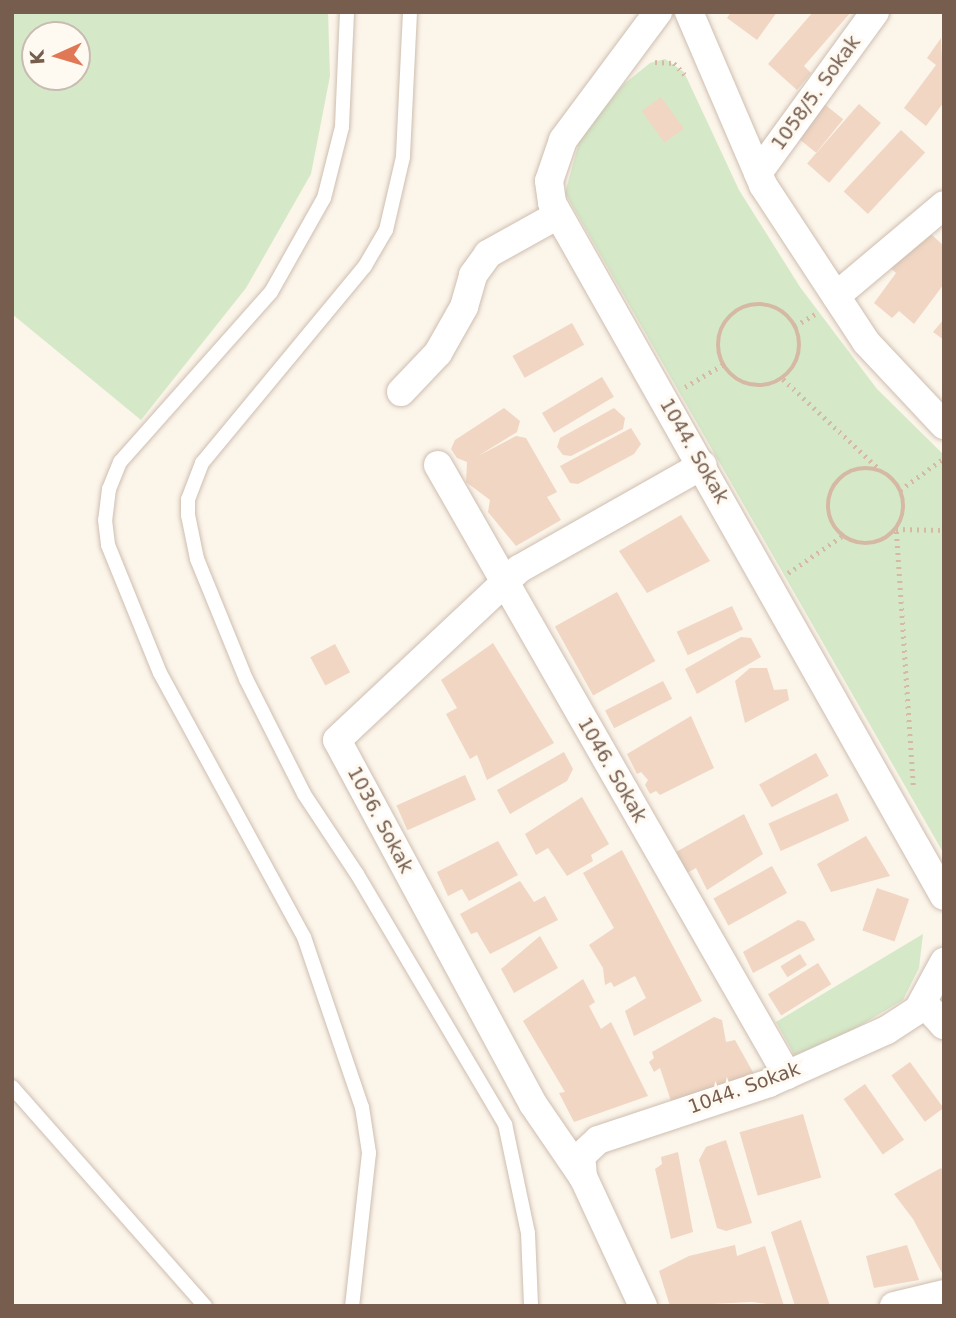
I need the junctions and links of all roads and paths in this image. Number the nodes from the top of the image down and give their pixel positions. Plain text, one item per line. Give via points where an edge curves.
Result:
1 (348, 12) edge
2 (410, 12) edge
3 (659, 12) edge
4 (690, 12) edge
5 (875, 12) edge
6 (650, 63) dead end
7 (690, 84) dead end
8 (758, 173) junction
9 (944, 205) edge
10 (558, 215) junction
11 (822, 303) junction
12 (827, 322) dead end
13 (795, 326) junction
14 (724, 364) junction
15 (783, 379) junction
16 (679, 391) dead end
17 (401, 392) dead end
18 (941, 437) edge
19 (944, 457) edge
20 (438, 465) dead end
21 (703, 465) junction
22 (881, 471) junction
23 (901, 490) junction
24 (896, 529) junction
25 (944, 530) edge
26 (842, 536) junction
27 (778, 564) dead end
28 (784, 575) junction
29 (504, 583) junction
30 (789, 584) dead end
31 (906, 782) dead end
32 (944, 896) edge
33 (944, 962) edge
34 (923, 1002) junction
35 (944, 1025) edge
36 (787, 1074) junction
37 (12, 1087) edge
38 (583, 1177) junction
39 (944, 1294) edge
40 (205, 1306) edge
41 (352, 1306) edge
42 (531, 1306) edge
43 (643, 1306) edge
44 (894, 1306) edge

1 - 41 lane via 342,127 324,198 271,292 120,463 108,489 105,520 108,545 160,673 304,937 362,1107 369,1153
2 - 42 lane via 403,157 386,230 365,266 202,463 188,499 188,516 197,559 246,679 303,794 357,874 505,1125 528,1233
3 - 10 street, 1044. Sokak via 563,140 549,181
4 - 8 street
5 - 8 street, 1058/5. Sokak
6 - 7 path via 665,59 674,63
8 - 11 street
9 - 11 street
10 - 17 street via 488,254 473,275 464,307 438,353
10 - 21 street, 1044. Sokak
11 - 12 path
11 - 13 path
11 - 18 street via 886,366
13 - 14 path via 778,309 765,304 738,310 721,331 718,344
13 - 15 path via 799,355
14 - 15 path via 748,385
14 - 16 path
15 - 22 path
18 - 19 path
19 - 23 path
20 - 29 street, 1046. Sokak
21 - 29 street, 1036. Sokak via 519,569
21 - 32 street, 1044. Sokak
22 - 23 path
22 - 26 path via 861,468 849,472 831,490 829,515
23 - 24 path via 904,506
24 - 25 path
24 - 26 path via 876,543 852,542
24 - 31 path via 913,794
26 - 28 path
27 - 28 path
28 - 30 path
29 - 36 street, 1046. Sokak
29 - 38 street, 1036. Sokak via 337,740 533,1104
33 - 34 street, 1044. Sokak
34 - 35 street
34 - 36 street, 1044. Sokak via 887,1030
36 - 38 street, 1044. Sokak via 598,1140 581,1156
37 - 40 lane
38 - 43 street, 1036. Sokak
39 - 44 street

